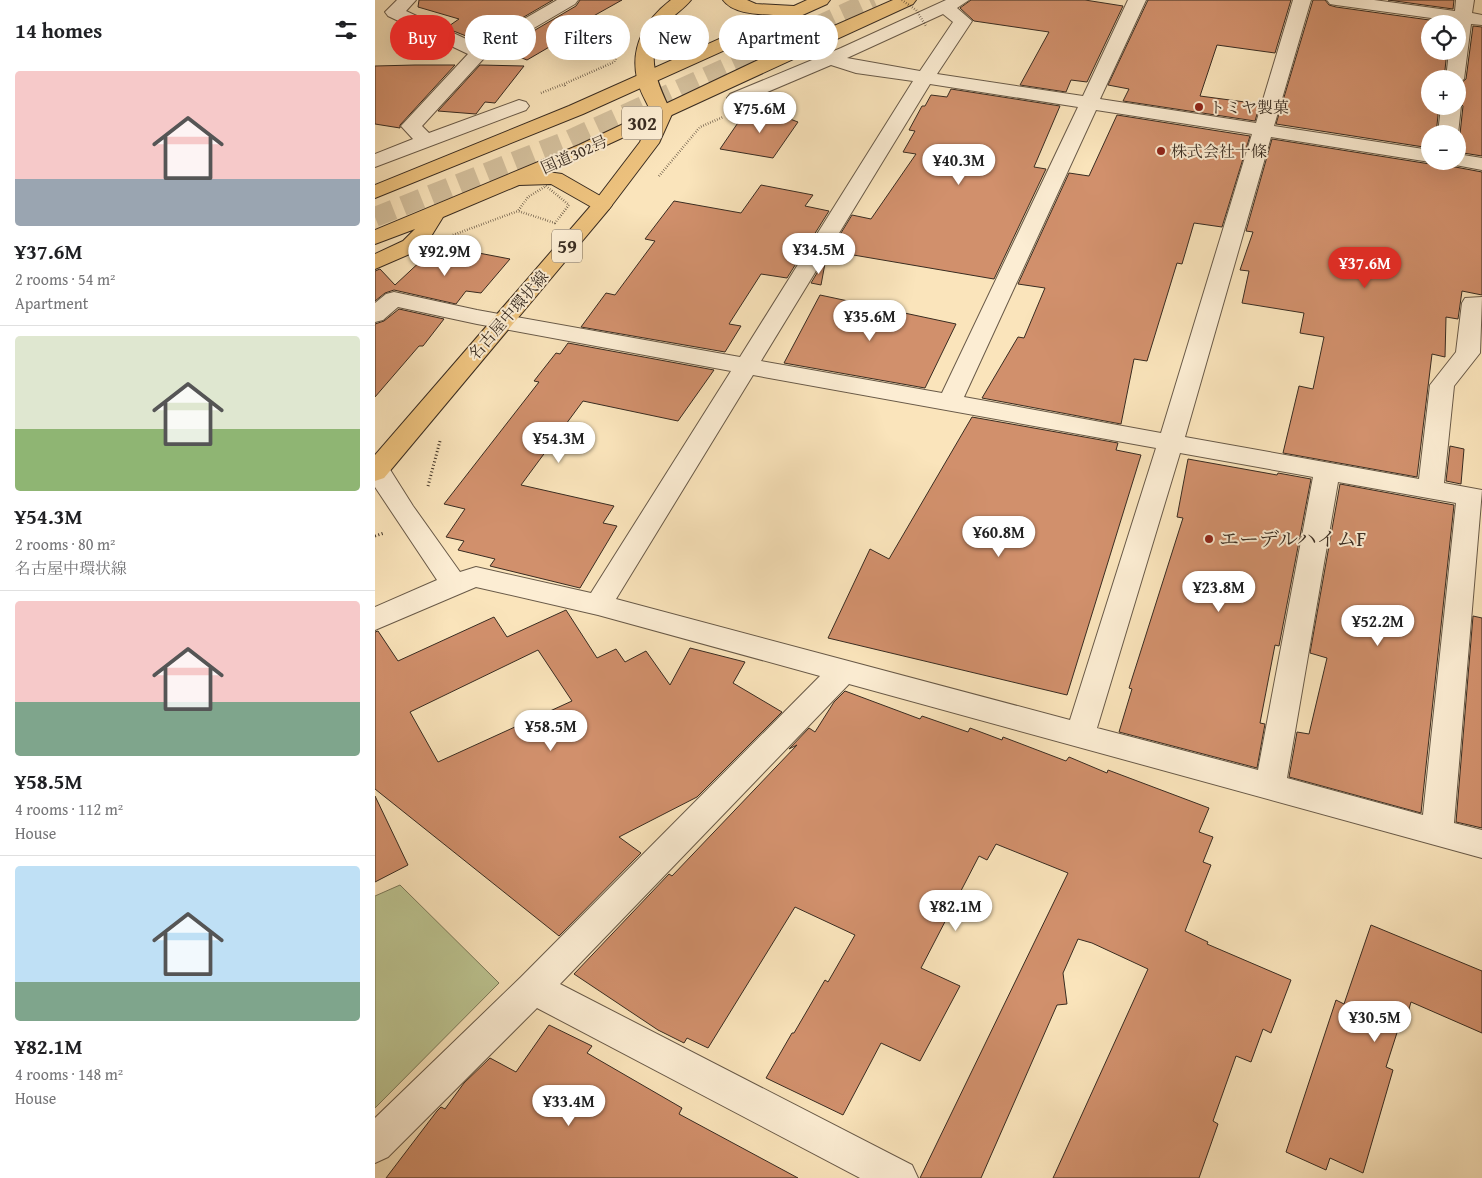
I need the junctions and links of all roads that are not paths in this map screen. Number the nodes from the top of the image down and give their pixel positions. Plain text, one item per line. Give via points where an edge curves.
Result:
1 (407, 0) edge
2 (569, 0) edge
3 (682, 0) edge
4 (732, 0) edge
5 (821, 0) edge
6 (907, 0) edge
7 (1137, 0) edge
8 (1302, 0) edge
9 (1336, 0) edge
10 (952, 4) edge
11 (802, 9) junction
12 (1463, 9) edge
13 (881, 12) junction
14 (536, 19) edge
15 (1482, 20) edge
16 (920, 23) junction
17 (465, 45) edge
18 (838, 56) edge
19 (473, 60) edge
20 (828, 60) edge
21 (833, 60) edge
22 (1456, 70) edge
23 (925, 76) junction
24 (646, 79) junction
25 (737, 98) dead end
26 (1090, 103) junction
27 (519, 106) dead end
28 (662, 114) junction
29 (1264, 130) junction
30 (427, 142) junction
31 (1421, 155) edge
32 (375, 161) edge
33 (1466, 161) edge
34 (1482, 164) edge
35 (507, 183) junction
36 (375, 192) edge
37 (602, 206) junction
38 (434, 214) junction
39 (375, 238) edge
40 (375, 262) edge
41 (1482, 304) edge
42 (375, 315) edge
43 (503, 321) junction
44 (747, 365) junction
45 (950, 402) junction
46 (1171, 442) junction
47 (376, 469) edge
48 (1327, 470) junction
49 (1431, 488) junction
50 (1476, 498) edge
51 (454, 584) junction
52 (598, 605) junction
53 (375, 619) edge
54 (844, 672) junction
55 (1080, 735) junction
56 (1270, 787) junction
57 (1437, 832) junction
58 (1482, 844) edge
59 (533, 988) junction
60 (375, 1144) edge
61 (899, 1178) edge

1 - 17 street via 394,12
2 - 14 street
3 - 24 main road via 672,6 647,35 644,52
4 - 11 main road via 761,11
5 - 11 main road, 国道302号 / 302
6 - 13 main road, 国道302号 / 302
7 - 26 street
8 - 29 street
9 - 12 street
10 - 16 street
10 - 23 street via 963,21
11 - 24 main road, 国道302号 / 302
12 - 15 street
12 - 22 street
13 - 16 street
13 - 28 main road, 国道302号 / 302 via 774,59
16 - 18 street
19 - 30 street via 411,126
20 - 25 street
21 - 23 street via 856,67
23 - 26 street
23 - 44 street
24 - 28 main road
24 - 36 main road, 国道302号 / 302
26 - 29 street
26 - 45 street
27 - 30 street
28 - 35 main road, 国道302号 / 302
28 - 37 main road, 名古屋中環状線 / 59 via 649,143
29 - 31 street
29 - 46 street
30 - 32 street
33 - 34 street
35 - 37 main road via 555,178
35 - 38 main road, 国道302号 / 302
37 - 43 main road, 名古屋中環状線 / 59
38 - 39 main road, 国道302号 / 302
38 - 40 main road via 413,246
41 - 49 street via 1473,303 1468,352 1441,384
42 - 43 street via 394,299
43 - 44 street
43 - 47 main road, 名古屋中環状線 / 59
44 - 45 street
44 - 52 street
45 - 46 street
46 - 48 street
46 - 55 street
47 - 51 street
48 - 49 street
48 - 56 street
49 - 50 street
50 - 57 street
51 - 52 street via 476,577
51 - 53 street
52 - 54 street
54 - 55 street
54 - 59 street
55 - 56 street
56 - 57 street
57 - 58 street
59 - 60 street
59 - 61 street

